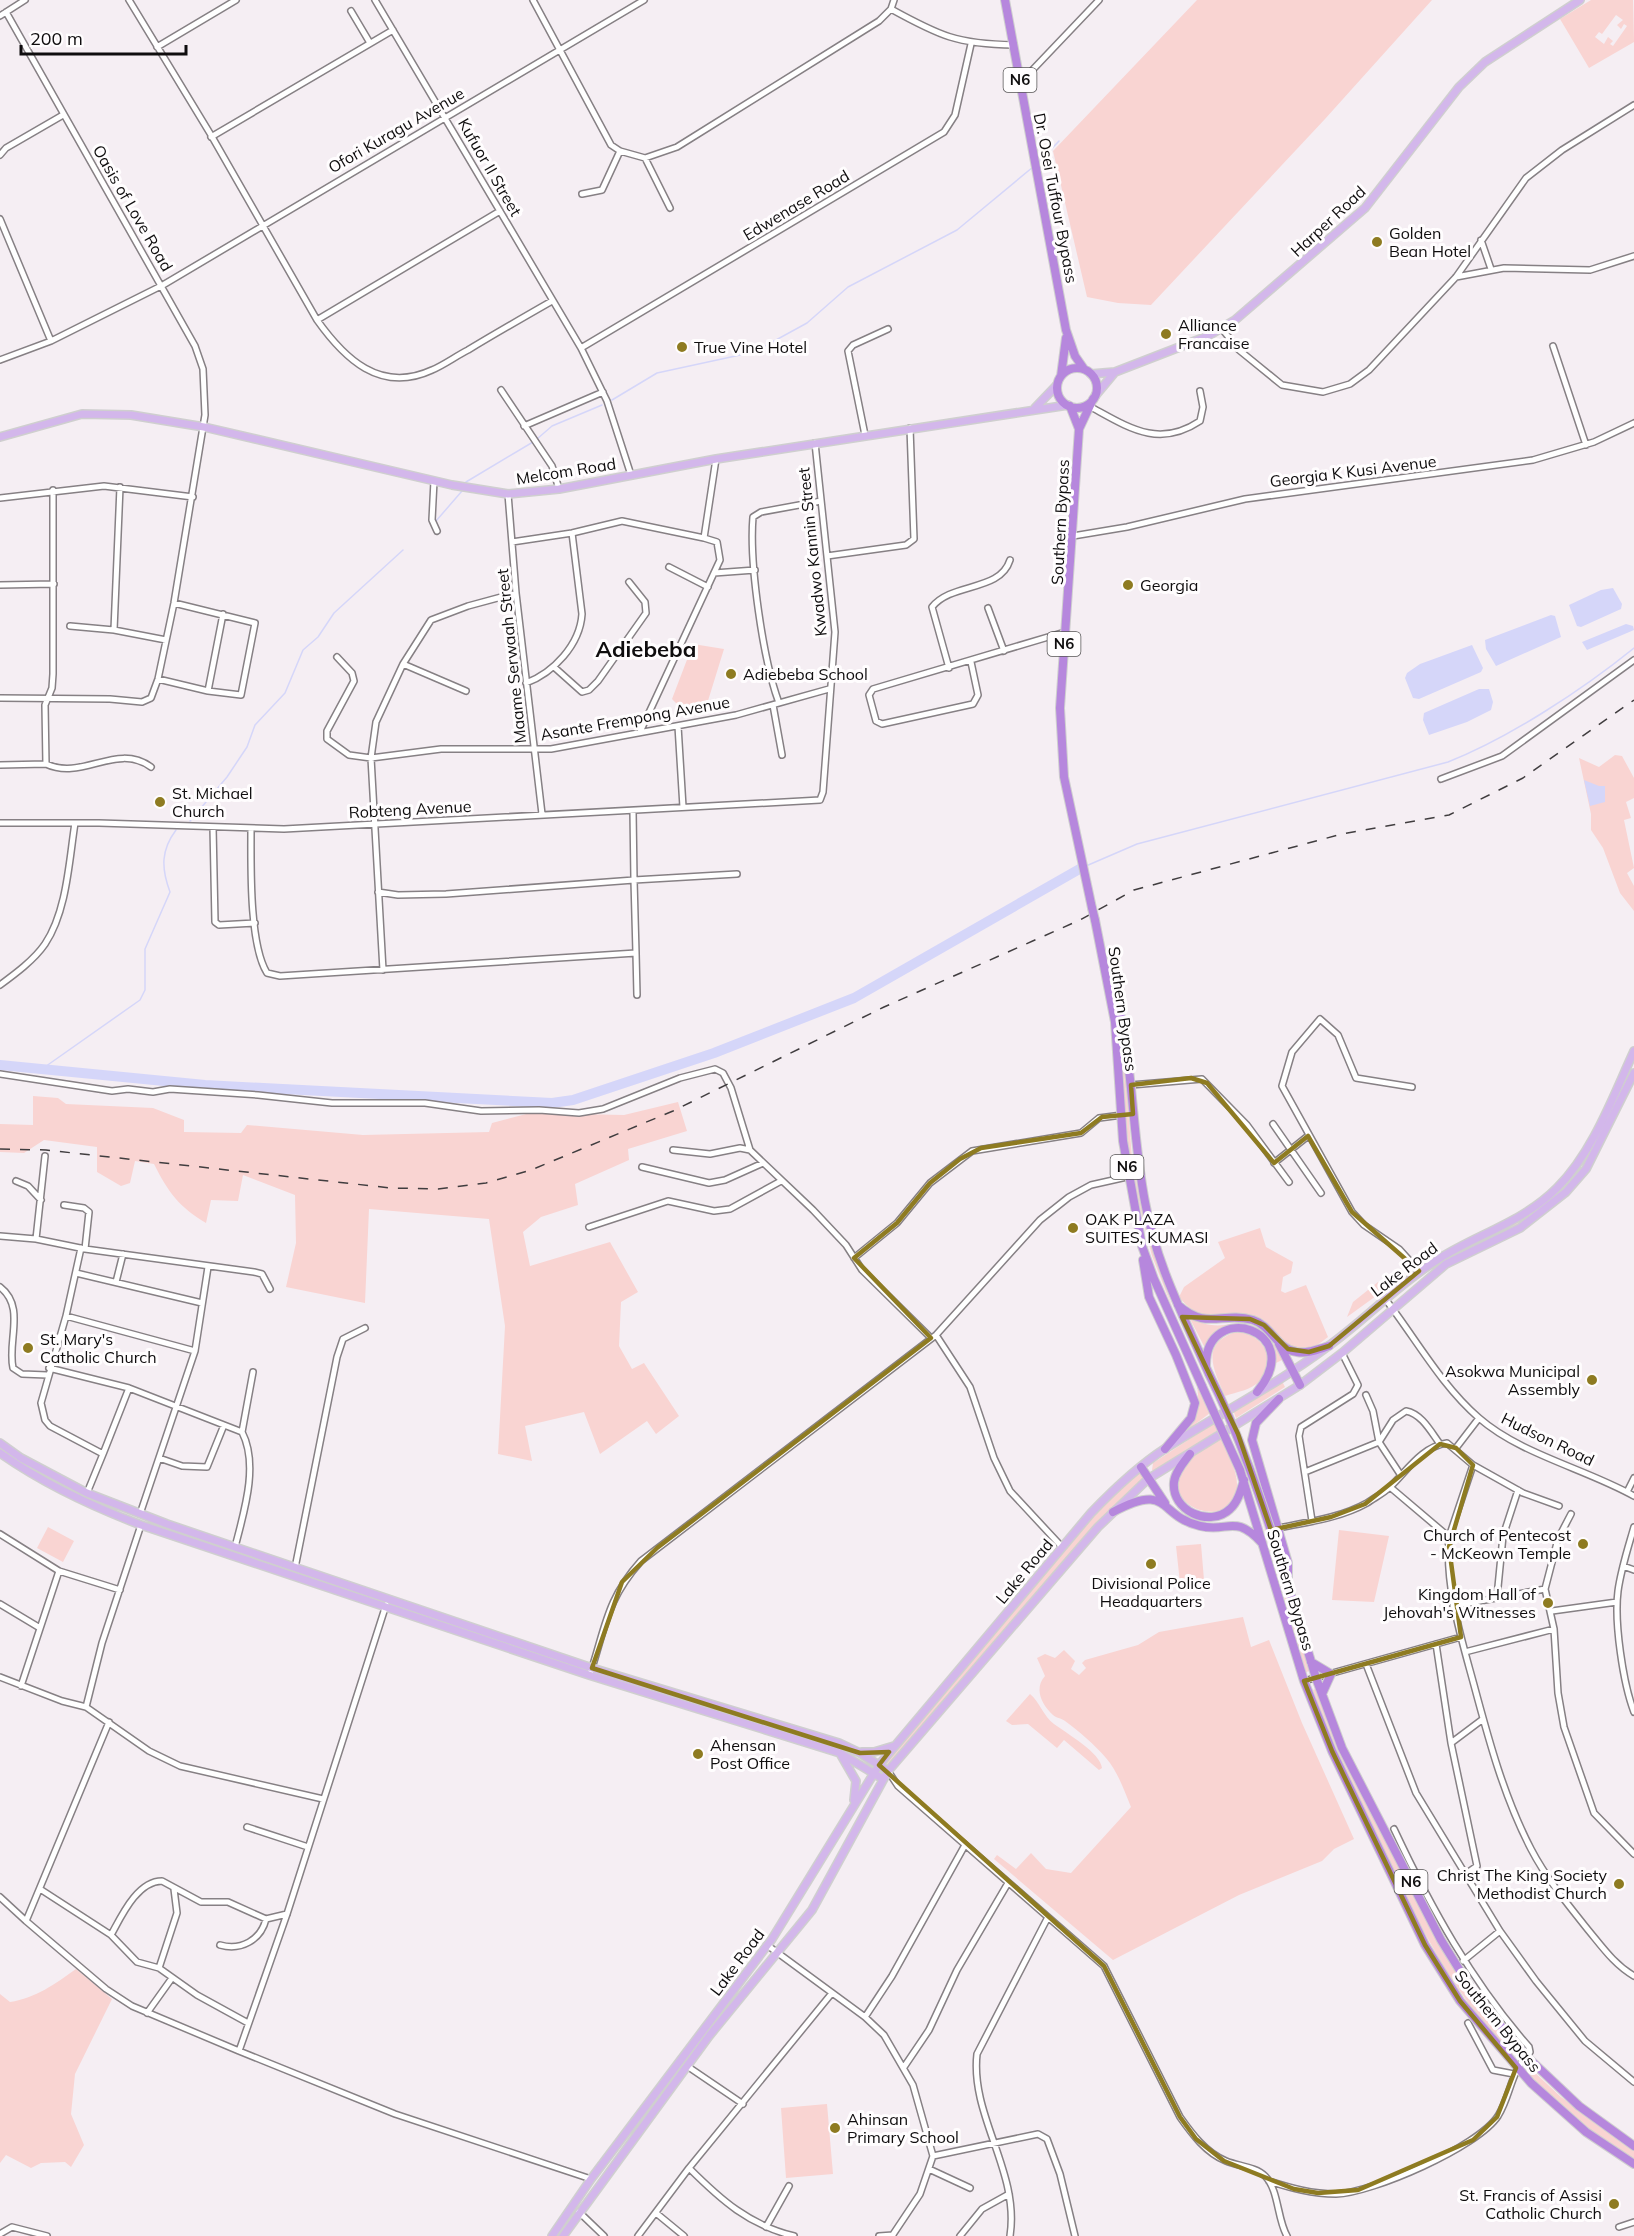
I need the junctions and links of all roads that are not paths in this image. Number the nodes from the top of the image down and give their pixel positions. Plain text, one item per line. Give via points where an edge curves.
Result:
1 (25, 0) edge
2 (129, 0) edge
3 (375, 0) edge
4 (532, 0) edge
5 (644, 0) edge
6 (894, 0) edge
7 (1005, 0) edge
8 (1099, 0) edge
9 (1580, 0) edge
10 (232, 1) edge
11 (891, 9) junction
12 (351, 11) dead end
13 (6, 12) junction
14 (0, 16) edge
15 (393, 30) junction
16 (370, 44) junction
17 (971, 44) junction
18 (1014, 45) junction
19 (157, 47) junction
20 (561, 51) junction
21 (1021, 82) junction
22 (1634, 105) edge
23 (63, 115) junction
24 (445, 115) junction
25 (212, 137) junction
26 (620, 151) junction
27 (0, 155) edge
28 (645, 158) junction
29 (582, 194) dead end
30 (670, 208) dead end
31 (500, 211) junction
32 (0, 219) edge
33 (261, 225) junction
34 (1480, 240) junction
35 (1634, 256) edge
36 (1491, 269) junction
37 (1456, 277) junction
38 (163, 285) junction
39 (552, 301) junction
40 (316, 320) junction
41 (888, 329) dead end
42 (1222, 329) junction
43 (1066, 330) junction
44 (51, 341) junction
45 (1553, 346) dead end
46 (581, 348) junction
47 (0, 360) edge
48 (1088, 372) junction
49 (1115, 372) junction
50 (1059, 381) junction
51 (501, 390) dead end
52 (1200, 391) dead end
53 (603, 393) junction
54 (1092, 400) junction
55 (1069, 406) junction
56 (1035, 408) junction
57 (1634, 423) edge
58 (525, 426) junction
59 (204, 427) junction
60 (910, 428) junction
61 (1079, 429) junction
62 (865, 435) junction
63 (0, 437) edge
64 (815, 443) junction
65 (1586, 445) junction
66 (716, 459) junction
67 (631, 475) junction
68 (434, 481) junction
69 (120, 487) junction
70 (559, 489) junction
71 (53, 490) junction
72 (508, 494) junction
73 (193, 497) junction
74 (0, 498) edge
75 (821, 501) junction
76 (437, 531) dead end
77 (572, 533) junction
78 (1073, 536) junction
79 (704, 538) junction
80 (512, 542) junction
81 (827, 556) junction
82 (1010, 561) dead end
83 (669, 567) dead end
84 (755, 570) junction
85 (714, 573) junction
86 (629, 582) dead end
87 (54, 584) junction
88 (0, 585) edge
89 (708, 587) junction
90 (516, 593) junction
91 (174, 603) junction
92 (988, 608) dead end
93 (223, 615) junction
94 (70, 627) dead end
95 (114, 630) junction
96 (1065, 632) junction
97 (166, 640) junction
98 (1004, 651) junction
99 (337, 657) dead end
100 (1634, 660) edge
101 (971, 662) junction
102 (403, 664) junction
103 (554, 667) junction
104 (949, 668) junction
105 (158, 679) junction
106 (526, 683) junction
107 (829, 689) junction
108 (208, 691) junction
109 (465, 691) dead end
110 (0, 698) edge
111 (47, 699) junction
112 (776, 704) junction
113 (678, 726) junction
114 (640, 732) junction
115 (535, 749) junction
116 (782, 755) dead end
117 (371, 758) junction
118 (46, 764) junction
119 (0, 765) edge
120 (151, 767) dead end
121 (1441, 779) dead end
122 (820, 800) joint
123 (683, 807) junction
124 (633, 811) junction
125 (542, 814) junction
126 (0, 823) edge
127 (75, 823) junction
128 (375, 825) junction
129 (213, 827) junction
130 (250, 829) junction
131 (737, 874) dead end
132 (634, 880) junction
133 (378, 892) junction
134 (255, 922) junction
135 (636, 953) junction
136 (383, 970) junction
137 (0, 985) edge
138 (637, 994) dead end
139 (1119, 1019) junction
140 (1634, 1051) edge
141 (1634, 1073) edge
142 (0, 1074) edge
143 (1620, 1082) junction
144 (1131, 1085) junction
145 (1631, 1086) edge
146 (1412, 1087) dead end
147 (1122, 1115) junction
148 (1273, 1124) dead end
149 (1308, 1136) junction
150 (1292, 1149) junction
151 (673, 1150) dead end
152 (750, 1150) junction
153 (45, 1156) dead end
154 (763, 1163) junction
155 (1274, 1163) junction
156 (642, 1167) dead end
157 (1140, 1174) junction
158 (1128, 1177) junction
159 (16, 1181) dead end
160 (781, 1182) junction
161 (1289, 1182) dead end
162 (1321, 1193) dead end
163 (41, 1202) junction
164 (64, 1205) dead end
165 (589, 1227) dead end
166 (0, 1236) edge
167 (36, 1239) junction
168 (1142, 1246) junction
169 (83, 1249) junction
170 (123, 1254) junction
171 (854, 1258) junction
172 (208, 1267) junction
173 (1419, 1271) junction
174 (76, 1273) junction
175 (116, 1282) junction
176 (0, 1287) edge
177 (270, 1289) dead end
178 (1386, 1300) junction
179 (1174, 1301) junction
180 (202, 1303) junction
181 (1393, 1309) junction
182 (66, 1316) junction
183 (365, 1328) dead end
184 (934, 1337) junction
185 (1278, 1343) junction
186 (1329, 1346) junction
187 (195, 1351) junction
188 (1342, 1353) junction
189 (1208, 1371) junction
190 (1293, 1371) junction
191 (48, 1372) junction
192 (253, 1372) dead end
193 (1300, 1385) junction
194 (129, 1388) junction
195 (1257, 1392) junction
196 (1366, 1395) dead end
197 (1279, 1399) junction
198 (176, 1406) junction
199 (1479, 1418) junction
200 (225, 1425) junction
201 (242, 1432) junction
202 (1379, 1442) junction
203 (0, 1443) edge
204 (1440, 1444) junction
205 (1456, 1448) junction
206 (1165, 1449) junction
207 (0, 1453) edge
208 (103, 1454) junction
209 (1190, 1454) junction
210 (159, 1458) junction
211 (1473, 1465) junction
212 (1141, 1467) junction
213 (1305, 1472) junction
214 (1400, 1474) junction
215 (1634, 1478) edge
216 (1148, 1479) junction
217 (1244, 1480) junction
218 (1390, 1487) junction
219 (1518, 1490) junction
220 (1627, 1492) junction
221 (87, 1493) junction
222 (1634, 1496) edge
223 (1166, 1503) junction
224 (1559, 1506) dead end
225 (1113, 1512) junction
226 (140, 1514) junction
227 (1571, 1515) dead end
228 (1312, 1521) junction
229 (141, 1525) junction
230 (1634, 1527) edge
231 (1278, 1528) junction
232 (0, 1534) edge
233 (1449, 1537) junction
234 (1263, 1544) junction
235 (235, 1547) junction
236 (1062, 1547) junction
237 (1623, 1566) junction
238 (295, 1569) junction
239 (1634, 1570) edge
240 (59, 1571) junction
241 (1288, 1585) junction
242 (1545, 1589) junction
243 (120, 1590) junction
244 (1497, 1597) junction
245 (1617, 1602) junction
246 (386, 1603) junction
247 (0, 1604) edge
248 (1453, 1606) junction
249 (1552, 1611) junction
250 (40, 1628) junction
251 (1554, 1629) junction
252 (1461, 1637) junction
253 (1436, 1644) junction
254 (1465, 1652) junction
255 (1311, 1662) junction
256 (1366, 1664) junction
257 (590, 1672) junction
258 (1331, 1674) junction
259 (0, 1677) edge
260 (1316, 1678) junction
261 (1304, 1681) junction
262 (21, 1686) junction
263 (1322, 1694) junction
264 (86, 1707) junction
265 (1634, 1712) edge
266 (1483, 1719) junction
267 (109, 1722) junction
268 (1450, 1743) junction
269 (894, 1746) junction
270 (860, 1752) junction
271 (840, 1753) junction
272 (877, 1768) junction
273 (888, 1771) junction
274 (884, 1779) junction
275 (897, 1785) junction
276 (323, 1799) junction
277 (853, 1805) junction
278 (247, 1827) dead end
279 (1395, 1829) dead end
280 (965, 1845) junction
281 (308, 1847) junction
282 (1634, 1854) edge
283 (1464, 1875) junction
284 (1008, 1883) junction
285 (174, 1889) junction
286 (40, 1890) junction
287 (0, 1898) edge
288 (287, 1914) junction
289 (1047, 1917) junction
290 (266, 1919) junction
291 (26, 1921) junction
292 (1500, 1931) junction
293 (111, 1935) junction
294 (220, 1945) dead end
295 (767, 1945) junction
296 (777, 1952) junction
297 (1463, 1961) junction
298 (159, 1968) junction
299 (1634, 1976) edge
300 (172, 1978) junction
301 (832, 1993) junction
302 (147, 2013) junction
303 (865, 2017) junction
304 (248, 2023) junction
305 (1468, 2023) dead end
306 (238, 2051) junction
307 (1526, 2056) junction
308 (687, 2066) junction
309 (904, 2067) junction
310 (1515, 2071) junction
311 (1634, 2082) edge
312 (743, 2104) junction
313 (996, 2144) junction
314 (1634, 2146) edge
315 (933, 2156) junction
316 (1634, 2164) edge
317 (689, 2168) junction
318 (929, 2169) junction
319 (591, 2179) junction
320 (1269, 2181) junction
321 (789, 2186) dead end
322 (970, 2188) dead end
323 (1009, 2194) junction
324 (579, 2211) junction
325 (656, 2213) junction
326 (1634, 2222) edge
327 (766, 2227) junction
328 (1619, 2227) dead end
329 (0, 2234) edge
330 (893, 2235) edge
331 (47, 2236) edge
332 (552, 2236) edge
333 (563, 2236) edge
334 (604, 2236) edge
335 (638, 2236) edge
336 (684, 2236) edge
337 (794, 2236) edge
338 (879, 2236) edge
339 (960, 2236) edge
340 (1010, 2236) edge
341 (1075, 2236) edge
342 (1287, 2236) edge

1 - 13 street
2 - 19 street
3 - 15 street, Kufuor II Street
4 - 20 street
5 - 20 street, Ofori Kuragu Avenue
6 - 11 street
7 - 18 highway, Dr. Osei Tuffour Bypass / N6
8 - 21 street
9 - 42 main road, Harper Road via 1485,62 1459,87 1365,208
10 - 19 street
11 - 17 street via 943,36
11 - 28 street via 838,48 677,147
12 - 16 street
13 - 14 street
13 - 23 street, Oasis of Love Road
15 - 16 street
15 - 24 street, Kufuor II Street
16 - 25 street
17 - 18 street
17 - 46 street, Edwenase Road via 955,115 944,132
18 - 21 highway, Dr. Osei Tuffour Bypass / N6
19 - 25 street
20 - 24 street, Ofori Kuragu Avenue
20 - 26 street via 611,145
21 - 43 highway, Dr. Osei Tuffour Bypass / N6
22 - 34 street via 1537,168
23 - 27 street
23 - 38 street, Oasis of Love Road
24 - 31 street, Kufuor II Street
24 - 33 street, Ofori Kuragu Avenue
25 - 33 street
26 - 28 street
26 - 29 street via 602,190
28 - 30 street
31 - 39 street, Kufuor II Street
31 - 40 street
32 - 44 street
33 - 38 street, Ofori Kuragu Avenue
33 - 40 street
34 - 36 street
34 - 37 street
35 - 36 street via 1590,270
36 - 37 street
37 - 42 street via 1369,370 1340,388 1313,391 1282,384 1239,350
38 - 44 street, Ofori Kuragu Avenue
38 - 59 street, Oasis of Love Road via 200,358 206,399
39 - 40 street via 432,370 410,377 380,375 356,364 337,348
39 - 46 street, Kufuor II Street
41 - 62 street via 848,351
42 - 49 main road, Harper Road
43 - 48 highway, Dr. Osei Tuffour Bypass / N6 via 1077,360
43 - 50 highway, Dr. Osei Tuffour Bypass / N6
44 - 47 street, Ofori Kuragu Avenue
45 - 65 street
46 - 53 street, Kufuor II Street
48 - 49 main road, Harper Road
48 - 50 highway via 1071,369
48 - 54 highway, N6 via 1096,384
49 - 54 main road, Harper Road
50 - 55 highway, N6 via 1060,397
50 - 56 main road
51 - 58 street
52 - 54 street via 1200,421 1187,430 1161,435 1128,428
53 - 58 street
53 - 67 street, Kufuor II Street
54 - 55 highway via 1080,407
54 - 61 highway, Southern Bypass / N6
55 - 56 main road, Melcom Road
55 - 61 highway, Southern Bypass / N6
56 - 60 main road, Melcom Road
57 - 65 street, Georgia K Kusi Avenue
58 - 70 street via 554,470
59 - 63 main road, Melcom Road via 131,414 99,413 68,417
59 - 68 main road, Melcom Road
59 - 73 street, Oasis of Love Road
60 - 62 main road, Melcom Road
60 - 81 street via 914,540 906,545
61 - 78 highway, Southern Bypass / N6
62 - 64 main road, Melcom Road
64 - 66 main road, Melcom Road
64 - 75 street, Kwadwo Kannin Street
65 - 78 street, Georgia K Kusi Avenue via 1533,460 1245,499
66 - 67 main road, Melcom Road
66 - 79 street
67 - 70 main road, Melcom Road
68 - 72 main road, Melcom Road
68 - 76 street via 432,520
69 - 71 street
69 - 73 street
69 - 95 street
70 - 72 main road, Melcom Road
71 - 74 street
71 - 87 street
72 - 80 street, Maame Serwaah Street
73 - 91 street, Oasis of Love Road
75 - 81 street, Kwadwo Kannin Street
75 - 84 street via 756,513
77 - 79 street via 622,521
77 - 80 street
77 - 103 street via 582,618
78 - 96 highway, Southern Bypass / N6
79 - 85 street via 720,546
80 - 90 street, Maame Serwaah Street
81 - 107 street, Kwadwo Kannin Street via 835,632
82 - 104 street via 999,577 945,595 932,607
83 - 89 street
84 - 85 street
84 - 112 street
85 - 89 street
86 - 103 street via 645,602 646,613 601,678 582,692
87 - 88 street
87 - 111 street via 53,674
89 - 114 street
90 - 102 street via 431,620
90 - 106 street, Maame Serwaah Street
91 - 93 street
91 - 97 street, Oasis of Love Road
92 - 98 street
93 - 108 street
93 - 108 street via 252,621 256,628 241,695
94 - 95 street
95 - 97 street
96 - 98 street
96 - 139 highway, Southern Bypass / N6, bridge via 1060,698 1063,768
97 - 105 street, Oasis of Love Road
98 - 101 street
99 - 117 street via 354,681 327,731 327,739 345,753
100 - 121 street via 1502,756
101 - 104 street
101 - 104 street via 978,695 973,704 882,724 876,721 871,690
102 - 109 street
102 - 117 street via 374,730
103 - 106 street
105 - 108 street
105 - 111 street, Oasis of Love Road via 146,701
106 - 115 street, Maame Serwaah Street
107 - 112 street, Asante Frempong Avenue
107 - 122 street, Kwadwo Kannin Street via 824,792
110 - 111 street
111 - 118 street
112 - 113 street, Asante Frempong Avenue
112 - 116 street
113 - 114 street, Asante Frempong Avenue
113 - 123 street
114 - 115 street, Asante Frempong Avenue
115 - 117 street, Asante Frempong Avenue via 441,749
115 - 125 street, Maame Serwaah Street
117 - 128 street
118 - 119 street
118 - 120 street via 64,770 134,758
122 - 123 street, Robteng Avenue
123 - 124 street, Robteng Avenue
124 - 125 street, Robteng Avenue
124 - 132 street
125 - 128 street, Robteng Avenue
126 - 127 street, Robteng Avenue
127 - 129 street, Robteng Avenue
127 - 137 street via 63,895 50,935 40,951
128 - 130 street, Robteng Avenue
128 - 133 street
129 - 130 street, Robteng Avenue
129 - 134 street via 215,922
130 - 134 street
131 - 132 street
132 - 133 street via 446,894
132 - 135 street
133 - 136 street
134 - 136 street via 262,962 271,975
135 - 136 street
135 - 138 street
139 - 144 highway, Southern Bypass / N6
139 - 147 highway, Southern Bypass / N6
140 - 143 main road, Lake Road
141 - 145 main road, Lake Road
142 - 152 street via 112,1091 170,1089 332,1103 425,1103 481,1111 579,1113 603,1109 698,1072 719,1069 731,1088
143 - 145 street
143 - 173 main road, Lake Road via 1588,1145 1557,1188 1516,1220 1459,1246
144 - 155 street via 1202,1079 1247,1125
144 - 157 highway, Southern Bypass / N6
145 - 181 main road, Lake Road via 1586,1169 1566,1192 1520,1228 1446,1264
146 - 149 street via 1356,1078 1338,1035 1320,1019 1292,1052 1282,1086
147 - 158 highway, Southern Bypass / N6
147 - 171 street via 1099,1118 1081,1133 972,1151 933,1180 897,1222
148 - 150 street
149 - 150 street
149 - 173 street via 1352,1212 1399,1249
150 - 155 street
150 - 162 street
151 - 152 street via 710,1154
152 - 154 street
153 - 163 street
154 - 156 street via 714,1182
154 - 160 street
155 - 161 street
157 - 158 street
157 - 179 highway, Southern Bypass / N6 via 1152,1233
158 - 168 highway, Southern Bypass / N6
158 - 184 street via 1080,1190 1047,1214
159 - 163 street via 35,1192
160 - 165 street via 730,1209 714,1211 668,1202
160 - 171 street via 813,1210
163 - 167 street
164 - 169 street via 89,1212
166 - 167 street
167 - 169 street
168 - 206 highway via 1149,1297 1195,1403 1191,1418
168 - 217 highway, Southern Bypass / N6, bridge
169 - 170 street
169 - 174 street
170 - 172 street
170 - 175 street
171 - 184 street
172 - 177 street via 262,1274
172 - 180 street
173 - 178 main road, Lake Road
174 - 175 street
174 - 182 street
175 - 180 street
176 - 191 street via 7,1293 14,1311 13,1368 22,1374
178 - 181 street, Hudson Road
178 - 186 main road, Lake Road
179 - 185 highway via 1203,1320 1241,1318 1258,1322
179 - 189 highway, Southern Bypass / N6
180 - 187 street
181 - 188 main road, Lake Road
181 - 199 street, Hudson Road via 1447,1384
182 - 187 street
182 - 191 street
183 - 238 street via 343,1339 337,1357
184 - 236 street via 970,1387 994,1458 1010,1491
184 - 257 street via 641,1561 612,1600
185 - 186 highway via 1299,1353
185 - 190 highway
186 - 190 main road, Lake Road
187 - 198 street
188 - 193 main road, Lake Road
188 - 213 street via 1358,1385 1353,1394 1301,1427 1299,1448
189 - 195 highway via 1207,1353 1214,1339 1226,1330 1253,1330 1265,1339 1272,1358
189 - 241 highway, Southern Bypass / N6, bridge via 1256,1481
190 - 193 highway
190 - 195 main road, Lake Road
191 - 194 street
191 - 208 street via 41,1403 45,1420
192 - 201 street
193 - 197 main road, Lake Road
194 - 198 street
194 - 208 street
195 - 206 main road, Lake Road
196 - 202 street
197 - 209 main road, Lake Road
197 - 231 highway via 1256,1423 1252,1440
198 - 200 street
198 - 210 street
199 - 205 street
199 - 220 street, Hudson Road via 1514,1440
200 - 201 street
200 - 210 street via 203,1469
201 - 235 street via 248,1447 249,1471
202 - 204 street via 1393,1420 1406,1411 1421,1419
202 - 213 street
202 - 214 street
203 - 221 main road
204 - 205 street
204 - 214 street
205 - 211 street
206 - 212 main road, Lake Road
207 - 229 main road via 48,1484
208 - 221 street
209 - 216 main road, Lake Road
209 - 217 highway via 1174,1481 1177,1499 1194,1514 1208,1518 1223,1514 1236,1503
210 - 226 street
211 - 219 street
211 - 233 street
212 - 216 highway
212 - 236 main road, Lake Road via 1091,1513
213 - 228 street
214 - 218 street
215 - 220 street
216 - 223 highway
216 - 225 main road, Lake Road
217 - 234 highway, Southern Bypass / N6
218 - 228 street via 1349,1511
218 - 233 street
219 - 224 street
219 - 244 street via 1503,1536
220 - 222 street, Hudson Road
221 - 226 main road
223 - 225 highway via 1134,1501
223 - 234 highway via 1195,1525 1243,1527
225 - 273 main road, Lake Road
226 - 235 main road
227 - 242 street via 1558,1539
228 - 231 street
229 - 243 street
229 - 246 main road
230 - 237 street
231 - 241 highway via 1288,1563
232 - 240 street
233 - 248 street
234 - 261 highway, Southern Bypass / N6
235 - 238 main road
236 - 269 main road, Lake Road
237 - 239 street
237 - 245 street
238 - 246 main road
240 - 243 street
240 - 250 street
241 - 255 highway, Southern Bypass / N6
242 - 244 street
242 - 249 street
243 - 264 street
244 - 248 street
245 - 249 street
245 - 265 street via 1626,1690
246 - 257 main road
246 - 276 street
247 - 250 street
248 - 252 street
249 - 251 street
250 - 262 street
251 - 254 street
251 - 282 street via 1558,1693 1577,1767 1594,1813
252 - 253 street
252 - 254 street
253 - 256 street
253 - 268 street
254 - 266 street
255 - 258 highway
255 - 260 highway, Southern Bypass / N6
256 - 258 street
256 - 283 street via 1416,1793
257 - 270 main road via 798,1730
257 - 271 main road
258 - 260 street
258 - 263 highway
259 - 262 street
260 - 261 street
260 - 263 highway, Southern Bypass / N6
261 - 310 highway, Southern Bypass / N6 via 1332,1752 1425,1945 1460,2001
262 - 264 street
263 - 307 highway, Southern Bypass / N6 via 1342,1748 1440,1940 1475,1995
264 - 267 street
266 - 268 street
266 - 299 street via 1508,1798 1532,1851 1611,1959
267 - 276 street via 149,1751 180,1766
267 - 286 street
268 - 283 street via 1477,1866
269 - 270 main road
269 - 272 main road, Lake Road
270 - 272 main road
271 - 272 main road
271 - 277 main road via 856,1781
272 - 273 main road
272 - 274 main road
272 - 277 main road, Lake Road
273 - 274 main road, Lake Road
273 - 275 street
274 - 275 street
274 - 296 main road, Lake Road via 812,1910
275 - 280 street
276 - 281 street
277 - 295 main road, Lake Road
278 - 281 street
279 - 297 street
280 - 284 street
280 - 303 street
281 - 288 street
283 - 292 street
284 - 289 street
284 - 309 street via 957,1970 929,2030
285 - 290 street via 201,1902 228,1902
285 - 293 street via 162,1881 146,1885 122,1914
285 - 298 street via 177,1913
286 - 291 street
286 - 293 street
287 - 291 street
288 - 290 street
288 - 304 street
289 - 313 street via 977,2054 978,2093
289 - 320 street via 1104,1966 1180,2117 1196,2139 1224,2161 1263,2174
290 - 294 street via 262,1931 246,1945
291 - 302 street via 106,1989
292 - 297 street
292 - 311 street via 1584,2041
293 - 298 street via 137,1962
295 - 296 street
295 - 319 main road, Lake Road
296 - 301 street
296 - 308 main road, Lake Road
297 - 307 street via 1529,2047
298 - 300 street
300 - 302 street
300 - 304 street
301 - 303 street
301 - 312 street
302 - 306 street
303 - 309 street via 884,2035
304 - 306 street
305 - 310 street via 1493,2070
306 - 319 street via 394,2114
307 - 310 street
307 - 314 highway, Southern Bypass / N6 via 1579,2106
308 - 312 street
308 - 324 main road, Lake Road
309 - 315 street via 920,2103
310 - 316 highway, Southern Bypass / N6 via 1577,2124
310 - 320 street via 1497,2116 1473,2140 1417,2168 1367,2188 1338,2194
312 - 317 street
313 - 315 street
313 - 323 street
313 - 341 street via 1038,2134 1047,2139
315 - 318 street
317 - 325 street
317 - 327 street via 728,2206
318 - 322 street
318 - 330 street via 920,2194
319 - 332 main road, Lake Road
320 - 342 street
321 - 327 street
323 - 339 street via 982,2209
323 - 340 street
324 - 333 main road, Lake Road
324 - 334 street
325 - 335 street
325 - 336 street
326 - 328 street
327 - 337 street
329 - 331 street via 12,2227
330 - 338 street

